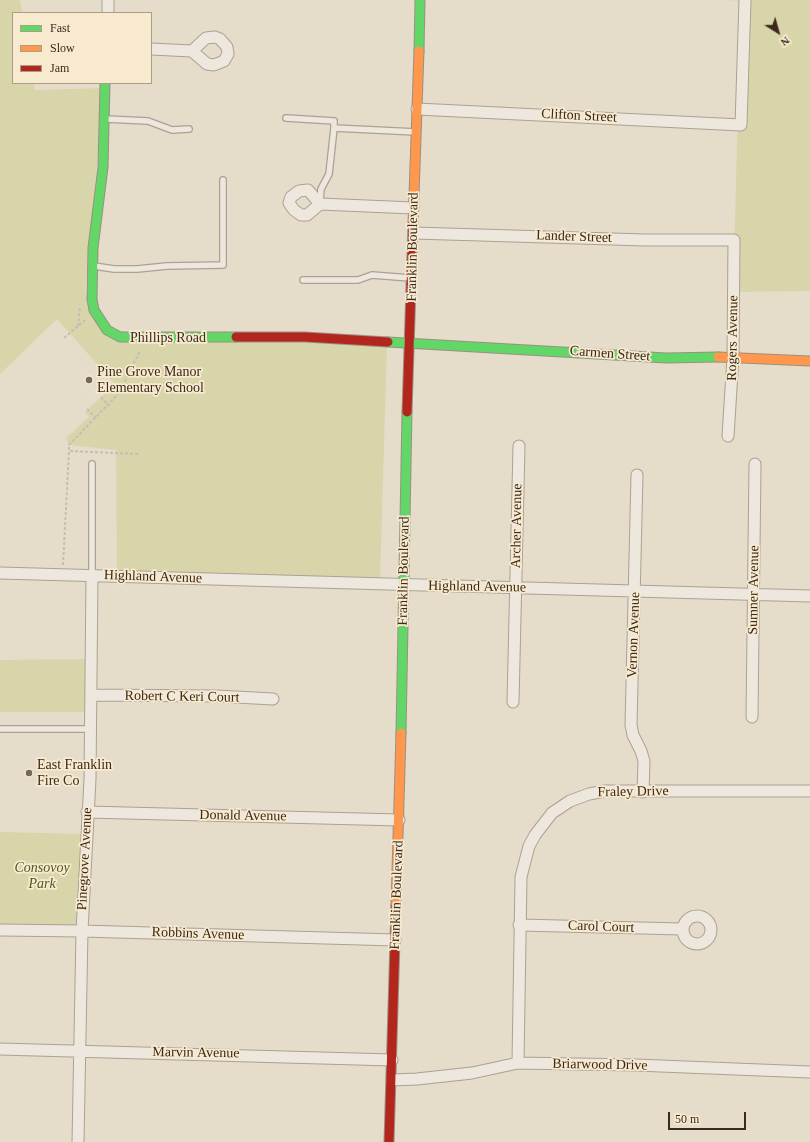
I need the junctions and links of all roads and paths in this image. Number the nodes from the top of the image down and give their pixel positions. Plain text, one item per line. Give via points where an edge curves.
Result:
1 (108, 0) edge
2 (420, 0) edge
3 (744, 0) edge
4 (108, 12) edge
5 (152, 49) edge
6 (192, 51) dead end
7 (105, 84) edge
8 (417, 109) junction
9 (104, 118) junction
10 (286, 118) dead end
11 (334, 128) junction
12 (188, 129) dead end
13 (416, 132) junction
14 (223, 180) dead end
15 (320, 204) joint
16 (413, 208) junction
17 (414, 233) junction
18 (734, 240) joint
19 (92, 266) junction
20 (412, 278) junction
21 (303, 280) dead end
22 (81, 306) dead end
23 (88, 318) dead end
24 (78, 326) junction
25 (64, 338) dead end
26 (410, 344) junction
27 (141, 348) dead end
28 (734, 357) junction
29 (810, 361) edge
30 (101, 397) dead end
31 (108, 406) junction
32 (87, 409) dead end
33 (96, 418) junction
34 (728, 436) dead end
35 (518, 446) dead end
36 (69, 451) junction
37 (138, 454) dead end
38 (92, 464) dead end
39 (755, 464) dead end
40 (637, 475) dead end
41 (63, 566) dead end
42 (0, 572) edge
43 (92, 575) junction
44 (405, 585) junction
45 (516, 587) junction
46 (635, 591) junction
47 (754, 594) junction
48 (810, 596) edge
49 (91, 695) junction
50 (273, 699) dead end
51 (513, 702) dead end
52 (752, 717) dead end
53 (0, 729) edge
54 (89, 729) junction
55 (810, 791) edge
56 (643, 792) junction
57 (87, 812) junction
58 (399, 820) junction
59 (519, 925) junction
60 (682, 929) dead end
61 (0, 930) edge
62 (82, 931) junction
63 (395, 940) junction
64 (0, 1049) edge
65 (80, 1050) junction
66 (392, 1060) junction
67 (518, 1063) junction
68 (810, 1072) edge
69 (392, 1080) junction
70 (78, 1142) edge
71 (389, 1142) edge

1 - 4 street
2 - 8 street, Franklin Boulevard
3 - 8 street, Clifton Street via 742,125
5 - 6 street
7 - 9 street, Phillips Road
8 - 13 street, Franklin Boulevard
9 - 12 lane via 148,121 172,130
9 - 19 street, Phillips Road via 103,167
10 - 11 lane via 334,121
11 - 13 lane
11 - 15 lane via 329,174 321,189
13 - 16 street, Franklin Boulevard
14 - 19 lane via 223,265 137,269
15 - 16 street
16 - 17 street, Franklin Boulevard
17 - 18 street, Lander Street
17 - 20 street, Franklin Boulevard
18 - 28 street, Rogers Avenue
19 - 26 street, Phillips Road via 94,310 107,330 120,337 305,337
20 - 21 lane via 372,276 358,280
20 - 26 street, Franklin Boulevard
22 - 24 path
23 - 24 path
24 - 25 path
26 - 28 street, Carmen Street via 666,358
26 - 44 street, Franklin Boulevard via 405,458
27 - 31 path via 119,393
28 - 29 street, Carmen Street
28 - 34 street, Rogers Avenue
30 - 31 path
31 - 33 path
32 - 33 path
33 - 36 path via 69,446
35 - 45 street, Archer Avenue
36 - 37 path
36 - 41 path
38 - 43 lane
39 - 47 street, Sumner Avenue
40 - 46 street, Vernon Avenue
42 - 43 street, Highland Avenue
43 - 44 street, Highland Avenue
43 - 49 street, Pinegrove Avenue
44 - 45 street, Highland Avenue
44 - 58 street, Franklin Boulevard
45 - 46 street, Highland Avenue
45 - 51 street, Archer Avenue
46 - 47 street, Highland Avenue
46 - 56 street, Vernon Avenue via 631,725 644,761
47 - 48 street, Highland Avenue
47 - 52 street, Sumner Avenue
49 - 50 street, Robert C Keri Court
49 - 54 street, Pinegrove Avenue
53 - 54 lane
54 - 57 street, Pinegrove Avenue via 90,779
55 - 56 street, Fraley Drive
56 - 59 street, Fraley Drive via 606,791 589,794 570,801 552,813 535,835 524,860
57 - 58 street, Donald Avenue
57 - 62 street, Pinegrove Avenue
58 - 63 street, Franklin Boulevard
59 - 60 street, Carol Court
59 - 67 street, Fraley Drive
61 - 62 street, Robbins Avenue
62 - 63 street, Robbins Avenue
62 - 65 street, Pinegrove Avenue
63 - 66 street, Franklin Boulevard
64 - 65 street, Marvin Avenue
65 - 66 street, Marvin Avenue
65 - 70 street, Pinegrove Avenue
66 - 69 street, Franklin Boulevard
67 - 68 street, Briarwood Drive
67 - 69 street, Briarwood Drive via 450,1076
69 - 71 street, Franklin Boulevard

